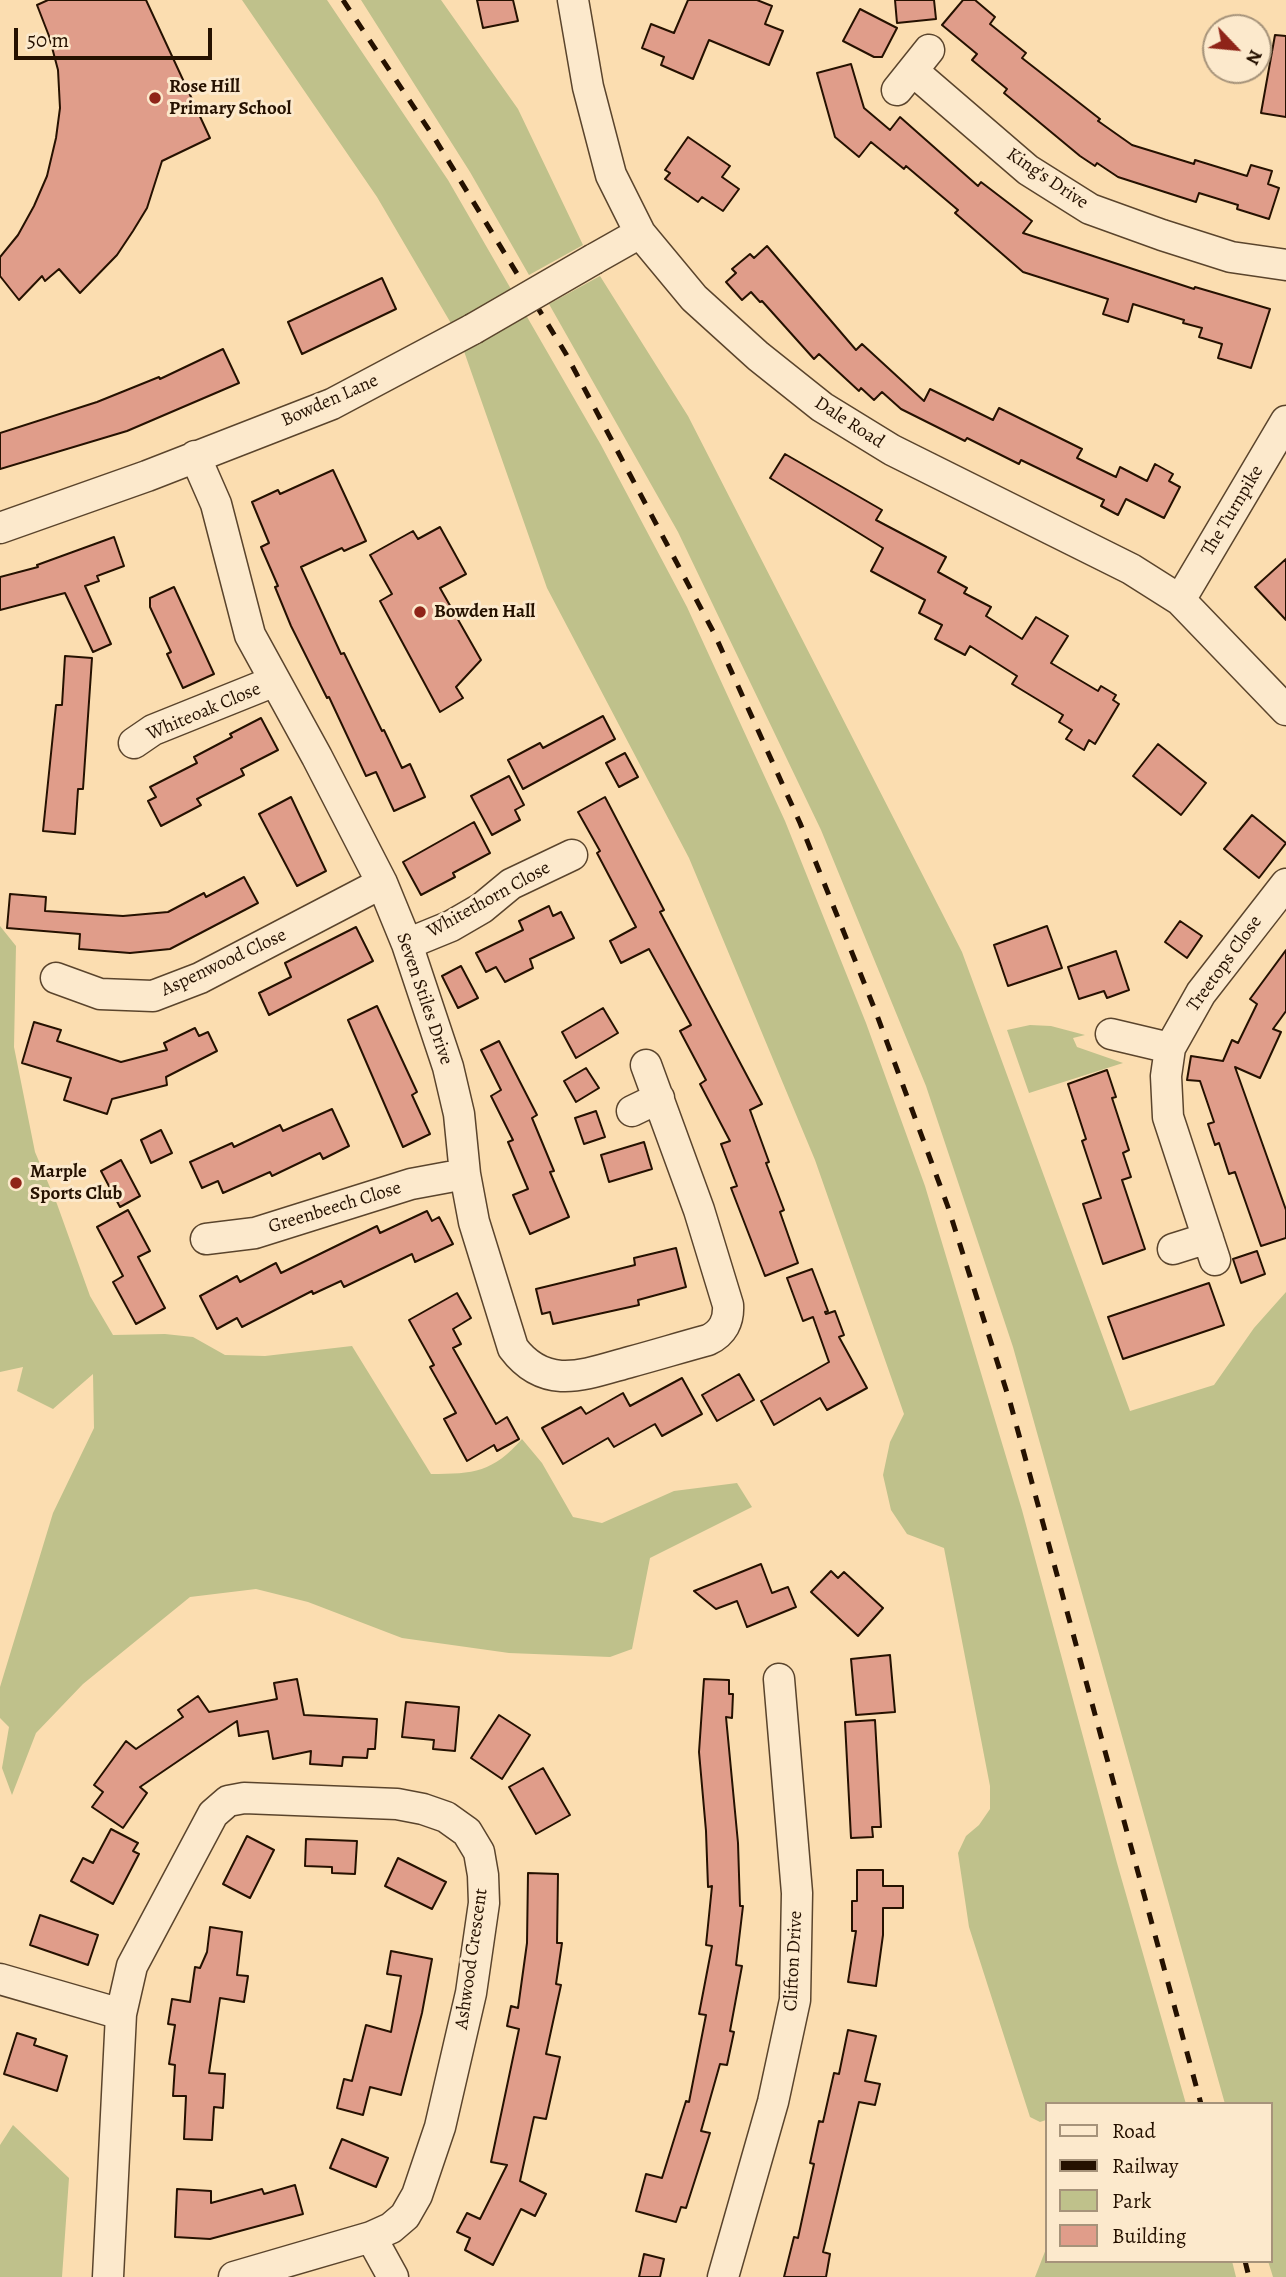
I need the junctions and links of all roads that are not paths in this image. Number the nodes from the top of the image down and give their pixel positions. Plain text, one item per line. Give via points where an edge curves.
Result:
1 (573, 0) edge
2 (913, 70) dead end
3 (639, 233) junction
4 (1286, 265) edge
5 (1286, 421) edge
6 (195, 456) junction
7 (0, 528) edge
8 (1180, 600) junction
9 (275, 681) junction
10 (1286, 710) edge
11 (134, 743) dead end
12 (571, 853) dead end
13 (382, 883) junction
14 (1286, 884) edge
15 (407, 944) junction
16 (56, 978) dead end
17 (1111, 1034) dead end
18 (1170, 1048) junction
19 (646, 1065) dead end
20 (659, 1098) junction
21 (632, 1111) dead end
22 (465, 1174) junction
23 (198, 1238) dead end
24 (1173, 1249) dead end
25 (779, 1679) dead end
26 (0, 1979) edge
27 (121, 2014) junction
28 (371, 2237) junction
29 (108, 2277) edge
30 (234, 2277) edge
31 (393, 2277) edge
32 (723, 2277) edge

1 - 3 street, Dale Road via 588,87 611,175
2 - 4 street, King's Drive via 1028,170 1090,209 1231,257
3 - 6 street, Bowden Lane, bridge via 332,404
3 - 8 street, Dale Road via 694,298 822,407 892,450 1131,569
5 - 8 street, The Turnpike
6 - 7 street, Bowden Lane
6 - 9 street, Seven Stiles Drive via 216,504 250,635
8 - 10 street, Dale Road
9 - 11 street, Whiteoak Close via 153,730
9 - 13 street, Seven Stiles Drive
12 - 15 street, Whitethorn Close via 511,884 451,926
13 - 15 street, Seven Stiles Drive
13 - 16 street, Aspenwood Close via 200,978 153,996 100,993
14 - 18 street, Treetops Close via 1201,993
15 - 22 street, Seven Stiles Drive via 448,1067
17 - 18 street
18 - 24 street, Treetops Close via 1168,1117 1211,1249
19 - 20 street, Seven Stiles Drive
20 - 21 street
20 - 22 street, Seven Stiles Drive via 728,1305 731,1330 708,1340 578,1377 535,1370 513,1348 474,1222
22 - 23 street, Greenbeech Close via 411,1184 255,1233
25 - 32 street, Clifton Drive via 797,1893 795,2000 773,2102
26 - 27 street
27 - 28 street, Ashwood Crescent via 132,1966 213,1814 228,1801 397,1804 446,1817 467,1832 479,1852 484,1903 471,1993 443,2114 417,2195 405,2216
27 - 29 street, Ashwood Crescent
28 - 30 street, Ashwood Crescent
28 - 31 street

